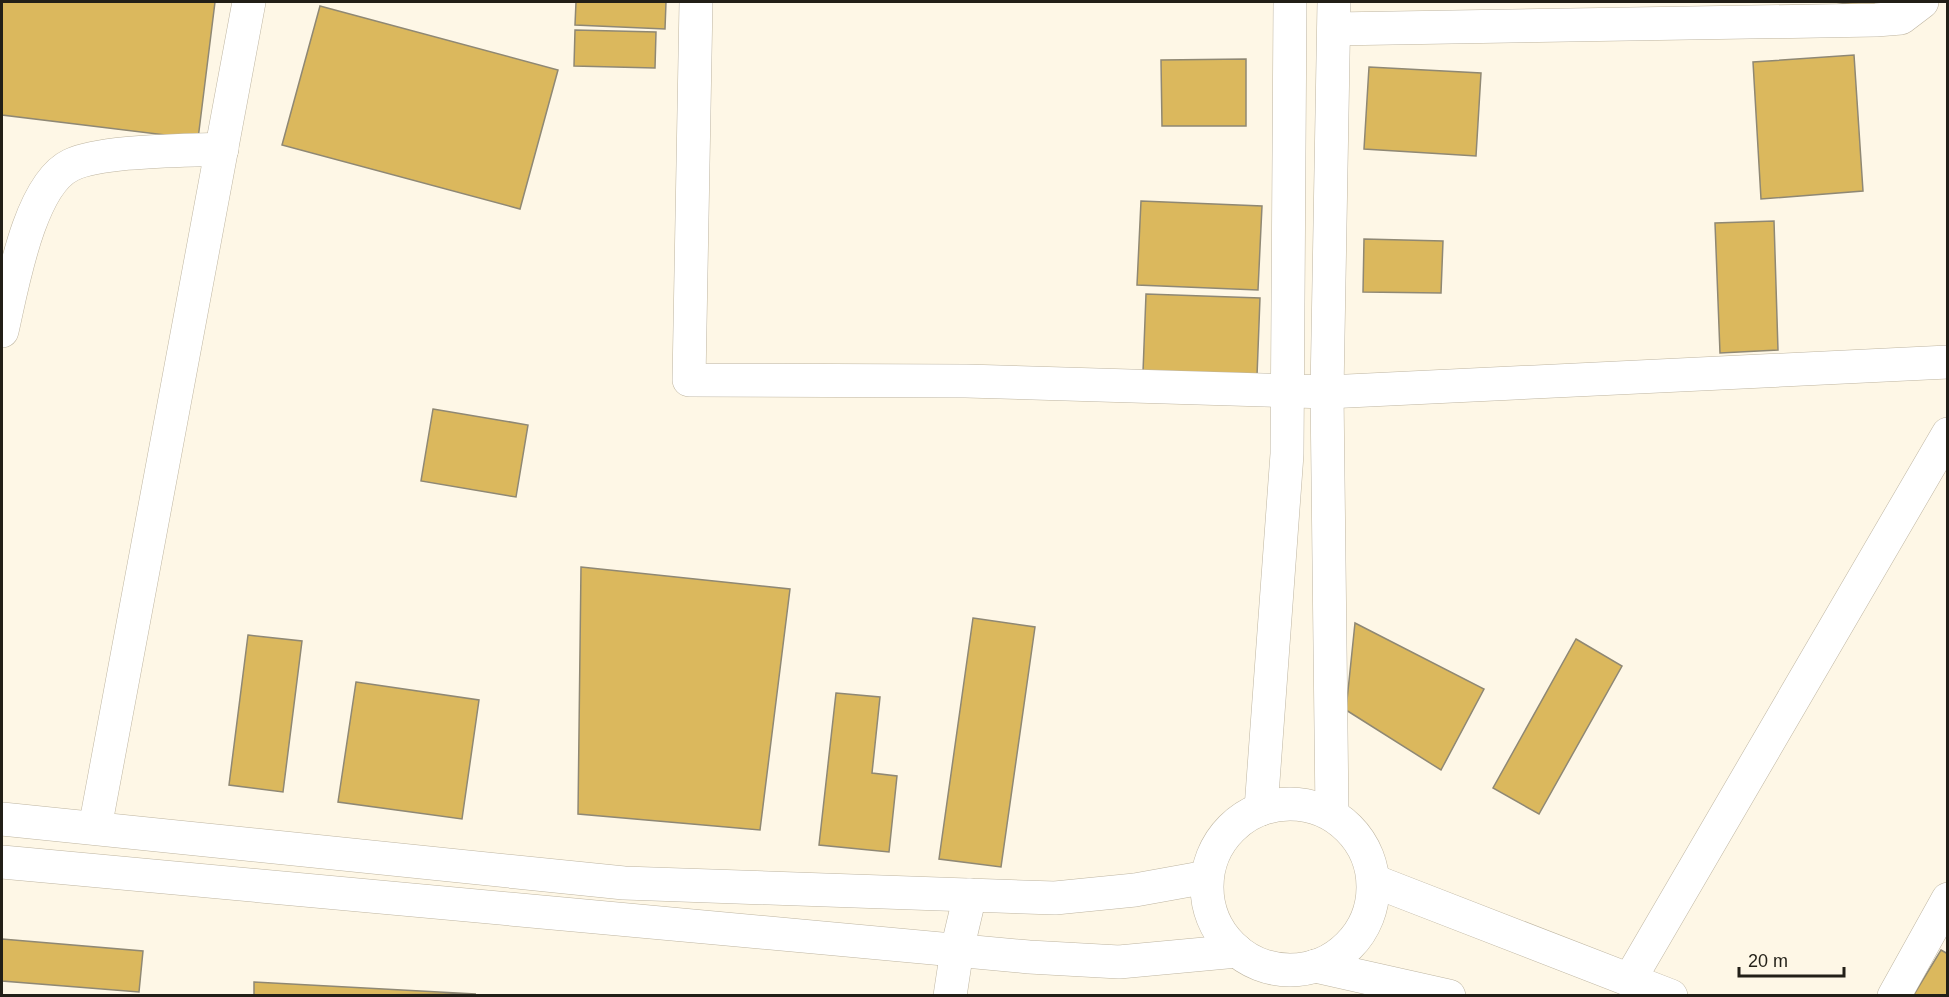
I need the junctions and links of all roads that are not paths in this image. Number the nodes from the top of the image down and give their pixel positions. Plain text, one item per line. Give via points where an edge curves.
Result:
1 (249, 2) edge
2 (696, 2) edge
3 (1290, 2) edge
4 (1922, 2) edge
5 (1702, 11) edge
6 (1334, 15) edge
7 (222, 149) junction
8 (2, 331) edge
9 (1947, 362) edge
10 (1287, 390) junction
11 (1327, 392) junction
12 (1947, 434) edge
13 (1261, 809) junction
14 (1332, 814) junction
15 (2, 819) edge
16 (95, 828) junction
17 (2, 862) edge
18 (1207, 877) junction
19 (1374, 881) junction
20 (970, 895) junction
21 (1947, 899) edge
22 (957, 950) junction
23 (1237, 951) junction
24 (1316, 966) junction
25 (1630, 979) junction
26 (950, 996) edge
27 (1449, 996) edge
28 (1671, 996) edge
29 (1894, 996) edge

1 - 7 main road
2 - 10 main road via 689,380 966,381
3 - 10 main road
4 - 5 main road via 1901,18
5 - 6 main road
6 - 11 main road
7 - 8 main road via 94,157 70,165 48,184 25,235
7 - 16 main road
9 - 11 main road
10 - 11 main road
10 - 13 main road via 1287,454
11 - 14 main road
12 - 25 main road
13 - 14 main road via 1306,804
13 - 18 main road via 1230,828 1215,851
14 - 19 main road via 1353,831 1367,854
15 - 16 main road
16 - 20 main road via 624,882
17 - 22 main road
18 - 20 main road via 1135,890 1055,898
18 - 23 main road via 1208,905 1218,930
19 - 24 main road via 1370,908 1359,933 1340,954
19 - 25 main road
20 - 22 main road
21 - 29 main road
22 - 23 main road via 1119,962
22 - 26 main road
23 - 24 main road via 1260,965 1288,970
24 - 27 main road
25 - 28 main road

